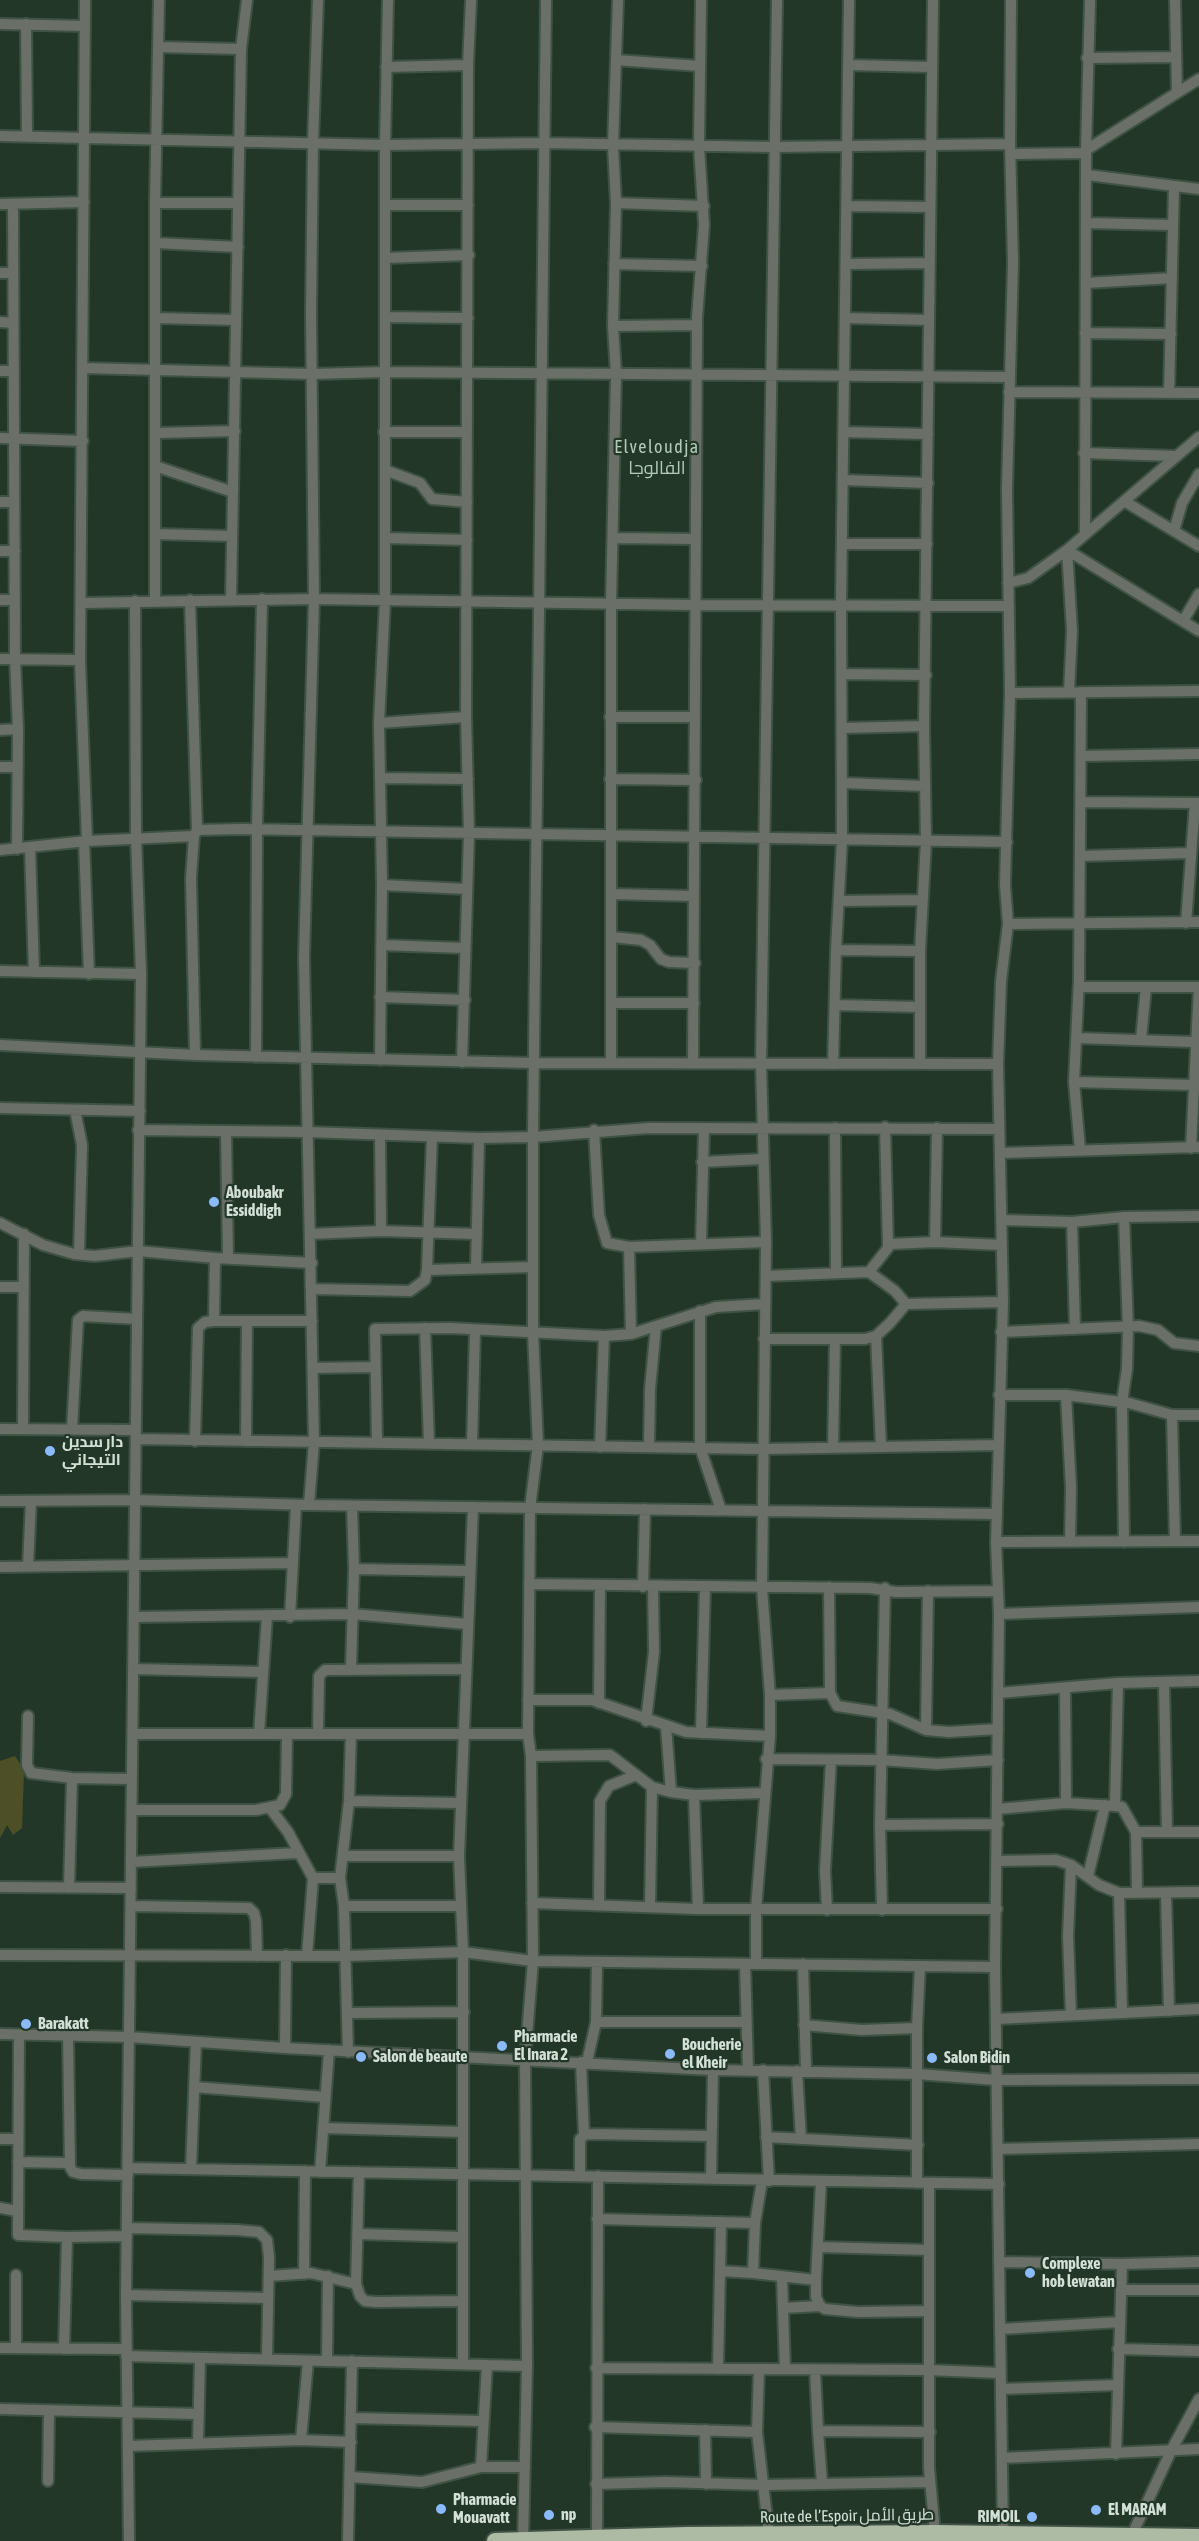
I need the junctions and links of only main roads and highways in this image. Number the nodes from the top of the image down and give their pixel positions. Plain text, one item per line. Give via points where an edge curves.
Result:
1 (1199, 2537) edge
2 (1003, 2538) edge
3 (495, 2541) edge
4 (523, 2541) edge

1 - 2 highway, Route de l’Espoir طريق الأمل
2 - 4 highway, Route de l’Espoir طريق الأمل via 935,2533
3 - 4 highway, Route de l’Espoir طريق الأمل

